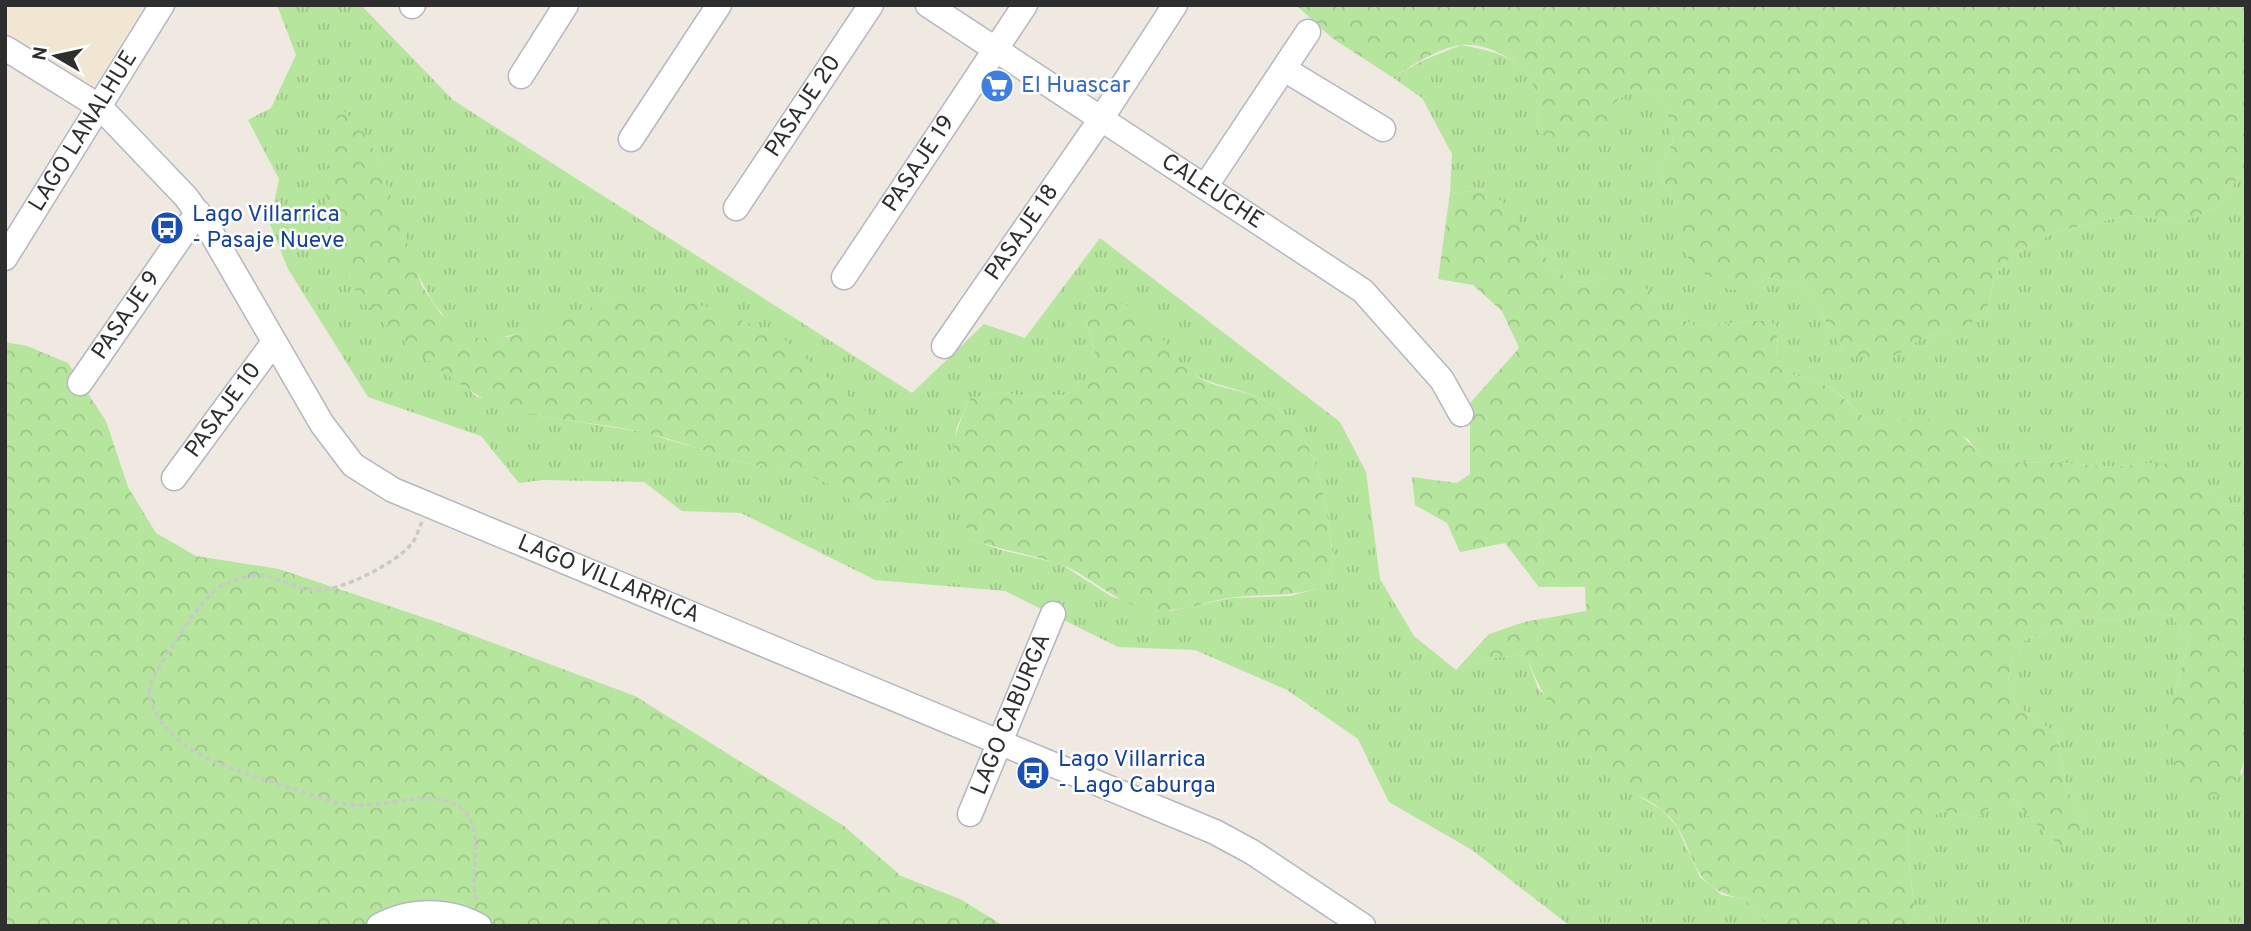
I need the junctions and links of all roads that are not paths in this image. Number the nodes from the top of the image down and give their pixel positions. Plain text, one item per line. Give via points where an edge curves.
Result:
1 (162, 5) edge
2 (566, 5) edge
3 (719, 5) edge
4 (872, 5) edge
5 (928, 5) edge
6 (1024, 5) edge
7 (1175, 5) edge
8 (1308, 33) dead end
9 (5, 48) edge
10 (996, 50) junction
11 (1284, 69) junction
12 (521, 76) dead end
13 (100, 107) junction
14 (1101, 119) junction
15 (1383, 129) dead end
16 (631, 139) dead end
17 (1205, 187) junction
18 (736, 208) dead end
19 (198, 212) junction
20 (5, 258) edge
21 (844, 277) dead end
22 (274, 342) junction
23 (944, 346) dead end
24 (80, 383) dead end
25 (1461, 414) dead end
26 (174, 478) dead end
27 (1053, 614) dead end
28 (1000, 744) junction
29 (970, 814) dead end
30 (479, 915) edge
31 (379, 926) edge
32 (1363, 926) edge

1 - 13 street, LAGO LANALHUE
2 - 12 street
3 - 16 street
4 - 18 street, PASAJE 20
5 - 10 street, CALEUCHE
6 - 10 street, PASAJE 19
7 - 14 street, PASAJE 18
8 - 11 street
9 - 13 street, LAGO VILLARRICA
10 - 14 street, CALEUCHE
10 - 21 street, PASAJE 19
11 - 15 street
11 - 17 street
13 - 19 street, LAGO VILLARRICA
13 - 20 street, LAGO LANALHUE
14 - 17 street, CALEUCHE
14 - 23 street, PASAJE 18
17 - 25 street, CALEUCHE via 1363,291 1442,380
19 - 22 street, LAGO VILLARRICA
19 - 24 street, PASAJE 9
22 - 26 street, PASAJE 10
22 - 28 street, LAGO VILLARRICA via 322,424 353,464 380,485
27 - 28 street, LAGO CABURGA
28 - 29 street, LAGO CABURGA
28 - 32 street, LAGO VILLARRICA via 1215,832
30 - 31 street via 425,913

